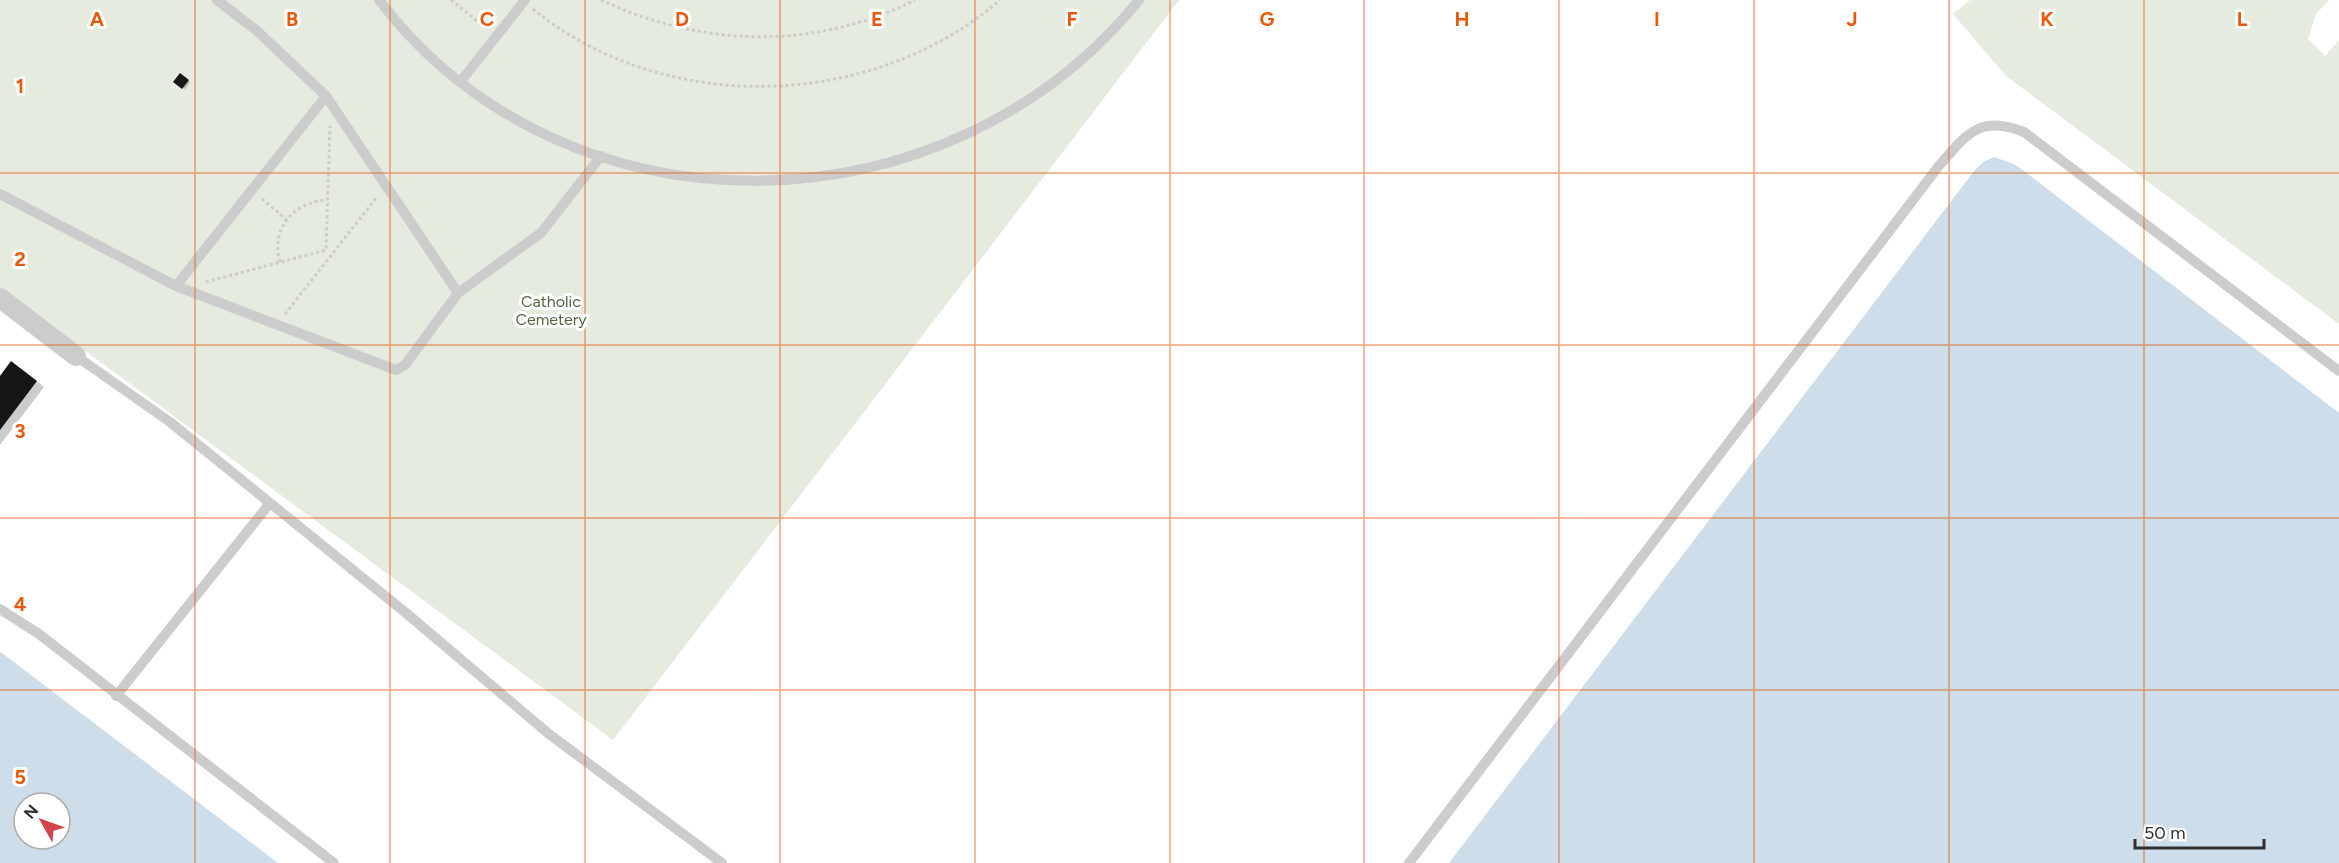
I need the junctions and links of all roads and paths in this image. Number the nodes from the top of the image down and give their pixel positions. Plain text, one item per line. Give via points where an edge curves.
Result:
1 (217, 0) edge
2 (379, 0) edge
3 (451, 0) edge
4 (601, 0) edge
5 (915, 0) edge
6 (1000, 0) edge
7 (1139, 0) edge
8 (524, 1) edge
9 (496, 36) junction
10 (461, 81) junction
11 (329, 99) junction
12 (601, 156) junction
13 (387, 184) junction
14 (252, 190) junction
15 (0, 194) edge
16 (327, 200) junction
17 (286, 219) junction
18 (326, 250) junction
19 (332, 254) junction
20 (280, 262) junction
21 (180, 287) junction
22 (458, 293) junction
23 (0, 297) edge
24 (276, 325) junction
25 (76, 356) joint
26 (2339, 371) edge
27 (270, 503) junction
28 (0, 609) edge
29 (116, 696) junction
30 (334, 863) edge
31 (722, 863) edge
32 (1409, 863) edge

1 - 11 lane
2 - 10 lane via 408,33
3 - 9 path
4 - 5 path via 645,19 692,31 763,38 835,29
6 - 8 path via 949,38 899,61 837,79 775,86 712,83 638,67 558,27
7 - 12 lane via 1085,57 1038,94 967,135 901,161 842,175 751,182 680,176
8 - 9 lane
9 - 10 lane
10 - 12 lane via 528,124
11 - 13 lane
11 - 14 lane
11 - 16 path
12 - 22 lane via 541,233
13 - 19 path
13 - 22 lane
14 - 17 path
14 - 21 lane
15 - 21 lane
16 - 17 path via 303,205
16 - 18 path
17 - 20 path via 277,240
18 - 19 path
18 - 20 path
19 - 24 path
20 - 21 path
21 - 24 lane
22 - 24 lane via 405,365 396,370
23 - 25 street
25 - 27 lane via 170,422
26 - 32 lane via 2024,132 1997,124 1980,128 1967,135 1938,167
27 - 29 lane
27 - 31 lane via 549,734
28 - 29 lane via 39,634
29 - 30 lane

